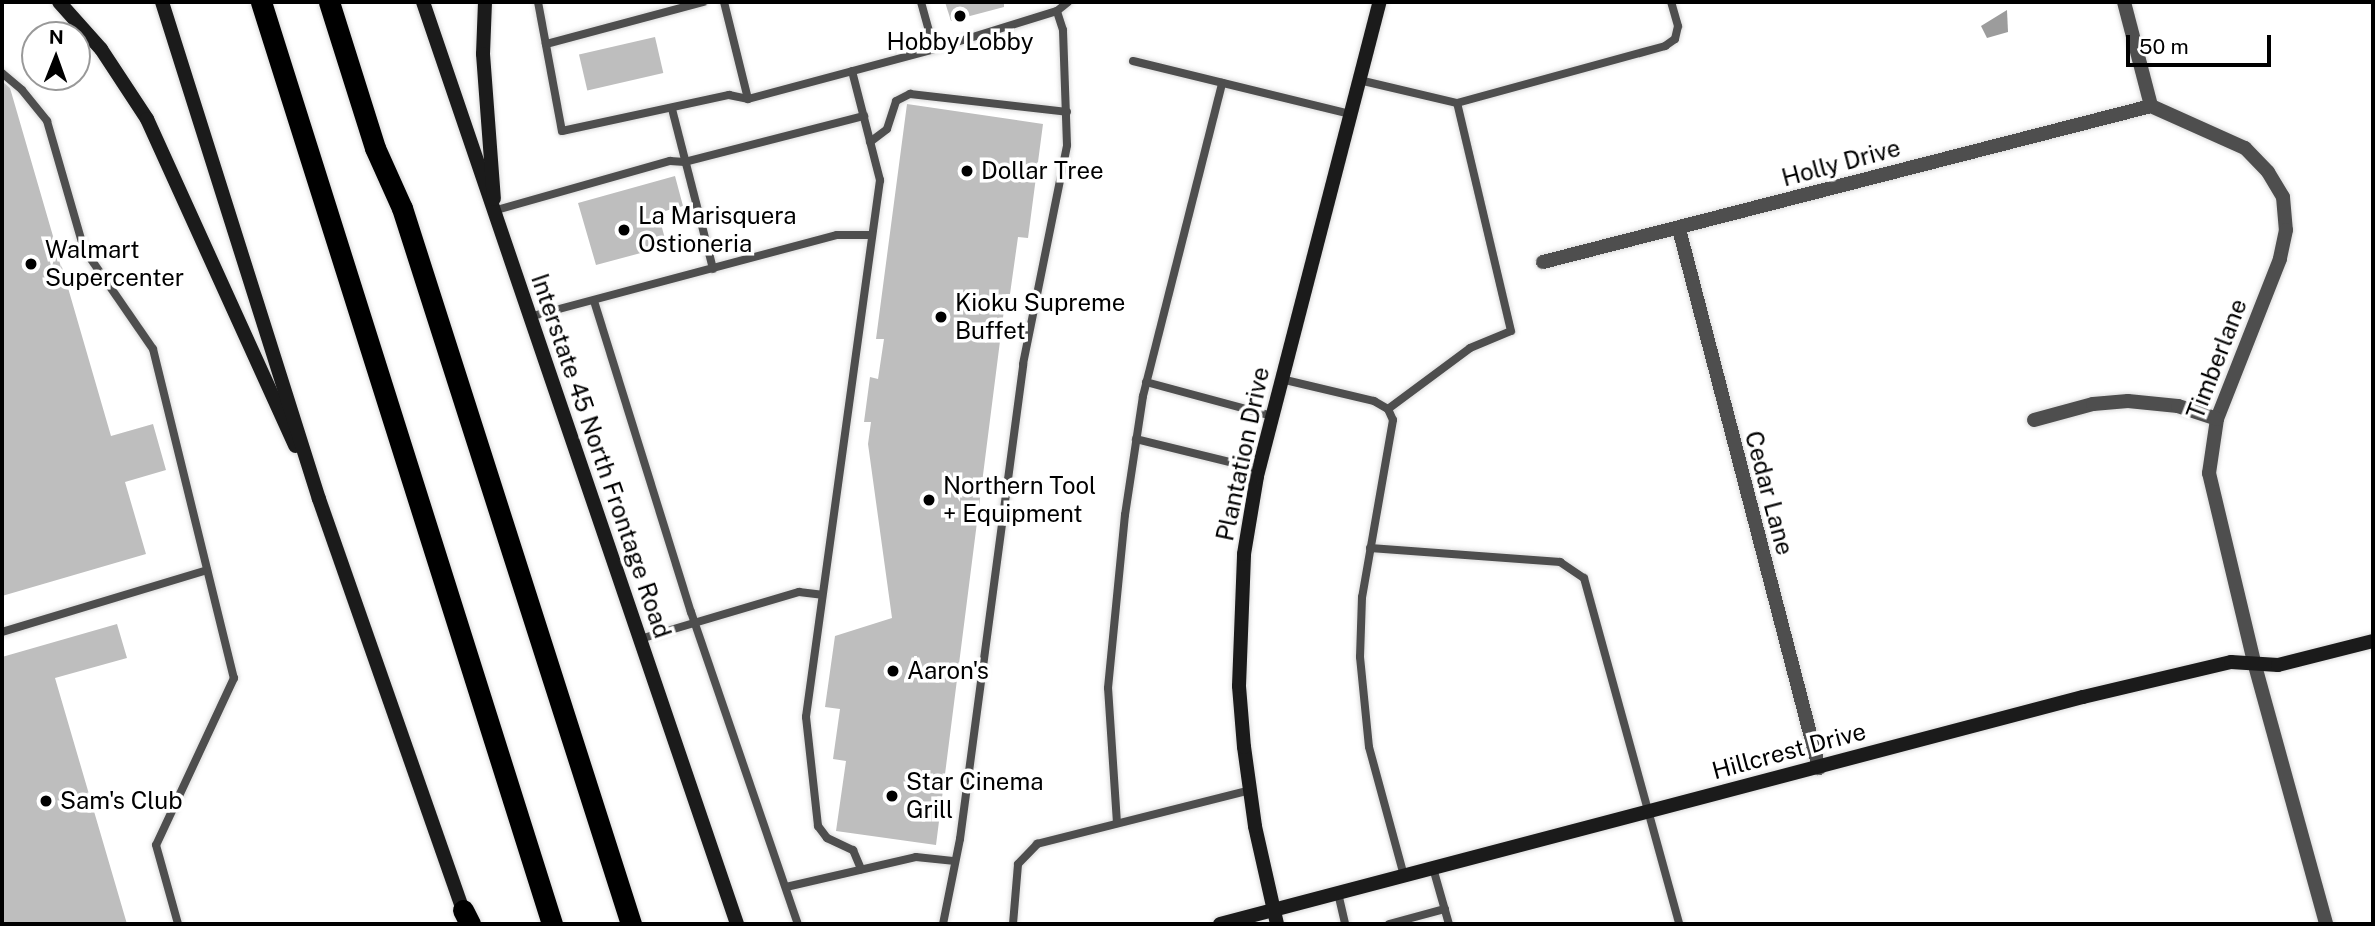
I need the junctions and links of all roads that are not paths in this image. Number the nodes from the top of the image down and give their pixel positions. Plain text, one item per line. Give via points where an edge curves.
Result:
1 (59, 2) edge
2 (162, 2) edge
3 (261, 2) edge
4 (329, 2) edge
5 (423, 2) edge
6 (485, 2) edge
7 (538, 2) edge
8 (703, 2) edge
9 (724, 2) edge
10 (921, 2) edge
11 (1068, 2) edge
12 (1380, 2) edge
13 (1671, 2) edge
14 (2124, 2) edge
15 (1057, 11) junction
16 (546, 44) junction
17 (934, 49) junction
18 (1133, 61) dead end
19 (852, 71) junction
20 (2, 73) edge
21 (1359, 80) junction
22 (1222, 83) junction
23 (748, 99) junction
24 (1457, 103) junction
25 (2151, 106) junction
26 (672, 109) junction
27 (1067, 112) junction
28 (1350, 114) junction
29 (864, 116) junction
30 (870, 142) junction
31 (685, 162) junction
32 (492, 209) junction
33 (1679, 229) junction
34 (872, 235) junction
35 (1543, 262) dead end
36 (713, 269) junction
37 (594, 301) junction
38 (529, 317) junction
39 (1282, 380) junction
40 (1146, 382) junction
41 (1388, 409) junction
42 (1272, 416) junction
43 (2217, 419) junction
44 (2034, 420) dead end
45 (1136, 439) junction
46 (1258, 469) junction
47 (319, 499) junction
48 (1370, 548) junction
49 (207, 570) junction
50 (822, 595) junction
51 (694, 621) junction
52 (2, 632) edge
53 (640, 639) junction
54 (2373, 641) edge
55 (2253, 662) junction
56 (1819, 768) junction
57 (1250, 790) junction
58 (1649, 812) junction
59 (1117, 823) junction
60 (953, 861) junction
61 (1433, 868) junction
62 (861, 869) junction
63 (1404, 876) junction
64 (786, 887) junction
65 (1338, 893) junction
66 (1445, 909) junction
67 (1275, 917) edge
68 (467, 919) edge
69 (178, 924) edge
70 (552, 924) edge
71 (631, 924) edge
72 (737, 924) edge
73 (798, 924) edge
74 (943, 924) edge
75 (1013, 924) edge
76 (1220, 924) edge
77 (1345, 924) edge
78 (1389, 924) edge
79 (1449, 924) edge
80 (1679, 924) edge
81 (2326, 924) edge

1 - 47 main road via 101,48 147,119
2 - 47 main road
3 - 70 highway
4 - 71 highway via 375,148 402,208
5 - 32 main road, Interstate 45 North Frontage Road
6 - 32 main road
7 - 16 lane
8 - 16 lane
9 - 23 lane
10 - 17 lane
11 - 15 lane
12 - 21 main road, Plantation Drive
13 - 24 lane via 1678,26 1675,39 1665,46
14 - 25 street
15 - 17 lane
15 - 27 lane via 1063,30
16 - 26 lane via 562,131
17 - 19 lane
18 - 22 lane
19 - 23 lane
19 - 29 lane
20 - 49 lane via 47,121 85,249 153,349
21 - 24 lane
21 - 28 main road, Plantation Drive
22 - 28 lane
22 - 40 lane
23 - 26 lane via 729,95
24 - 41 lane via 1511,331 1470,348
25 - 33 street, Holly Drive
25 - 43 street, Timberlane via 2245,148 2283,197 2286,230 2280,259
26 - 31 lane
27 - 30 lane via 910,94 896,102 887,129
27 - 60 lane via 1067,145 1054,227 1023,364 960,839
28 - 39 main road, Plantation Drive
29 - 30 lane
29 - 31 lane
30 - 34 lane via 880,180
31 - 32 lane via 670,161
31 - 36 lane
32 - 38 main road, Interstate 45 North Frontage Road
33 - 35 street, Holly Drive
33 - 56 street, Cedar Lane
34 - 36 lane via 837,235
34 - 50 lane
36 - 37 lane
37 - 38 lane
37 - 51 lane
38 - 53 main road, Interstate 45 North Frontage Road
39 - 41 lane via 1331,389
39 - 42 main road, Plantation Drive
40 - 42 lane
40 - 45 lane
41 - 48 lane via 1394,434
42 - 46 main road, Plantation Drive
43 - 44 street via 2178,406 2128,401 2093,404
43 - 55 street, Timberlane via 2210,450 2211,495
45 - 46 lane
45 - 59 lane via 1113,605 1108,688
46 - 57 main road, Plantation Drive via 1244,554 1240,618 1240,686
47 - 68 main road
48 - 58 lane via 1560,562 1573,567 1584,578
48 - 63 lane via 1360,657 1363,707 1369,747
49 - 52 lane
49 - 69 lane via 234,678 156,845
50 - 51 lane via 799,592
50 - 62 lane via 806,717 818,826 827,838 853,850
51 - 53 lane
51 - 64 lane
53 - 72 main road, Interstate 45 North Frontage Road
54 - 55 main road, Hillcrest Drive via 2278,665
55 - 56 main road, Hillcrest Drive via 2231,662 2083,697
55 - 81 street, Timberlane
56 - 58 main road, Hillcrest Drive
57 - 59 lane
57 - 67 main road, Plantation Drive
58 - 61 main road, Hillcrest Drive
58 - 80 lane
59 - 75 lane via 1037,844 1027,852 1018,864
60 - 62 lane via 916,857
60 - 74 lane
61 - 63 main road, Hillcrest Drive
61 - 66 lane
62 - 64 lane
63 - 65 main road, Hillcrest Drive
64 - 73 lane
65 - 67 main road, Hillcrest Drive
65 - 77 lane
66 - 78 lane
66 - 79 lane
67 - 76 main road, Hillcrest Drive

